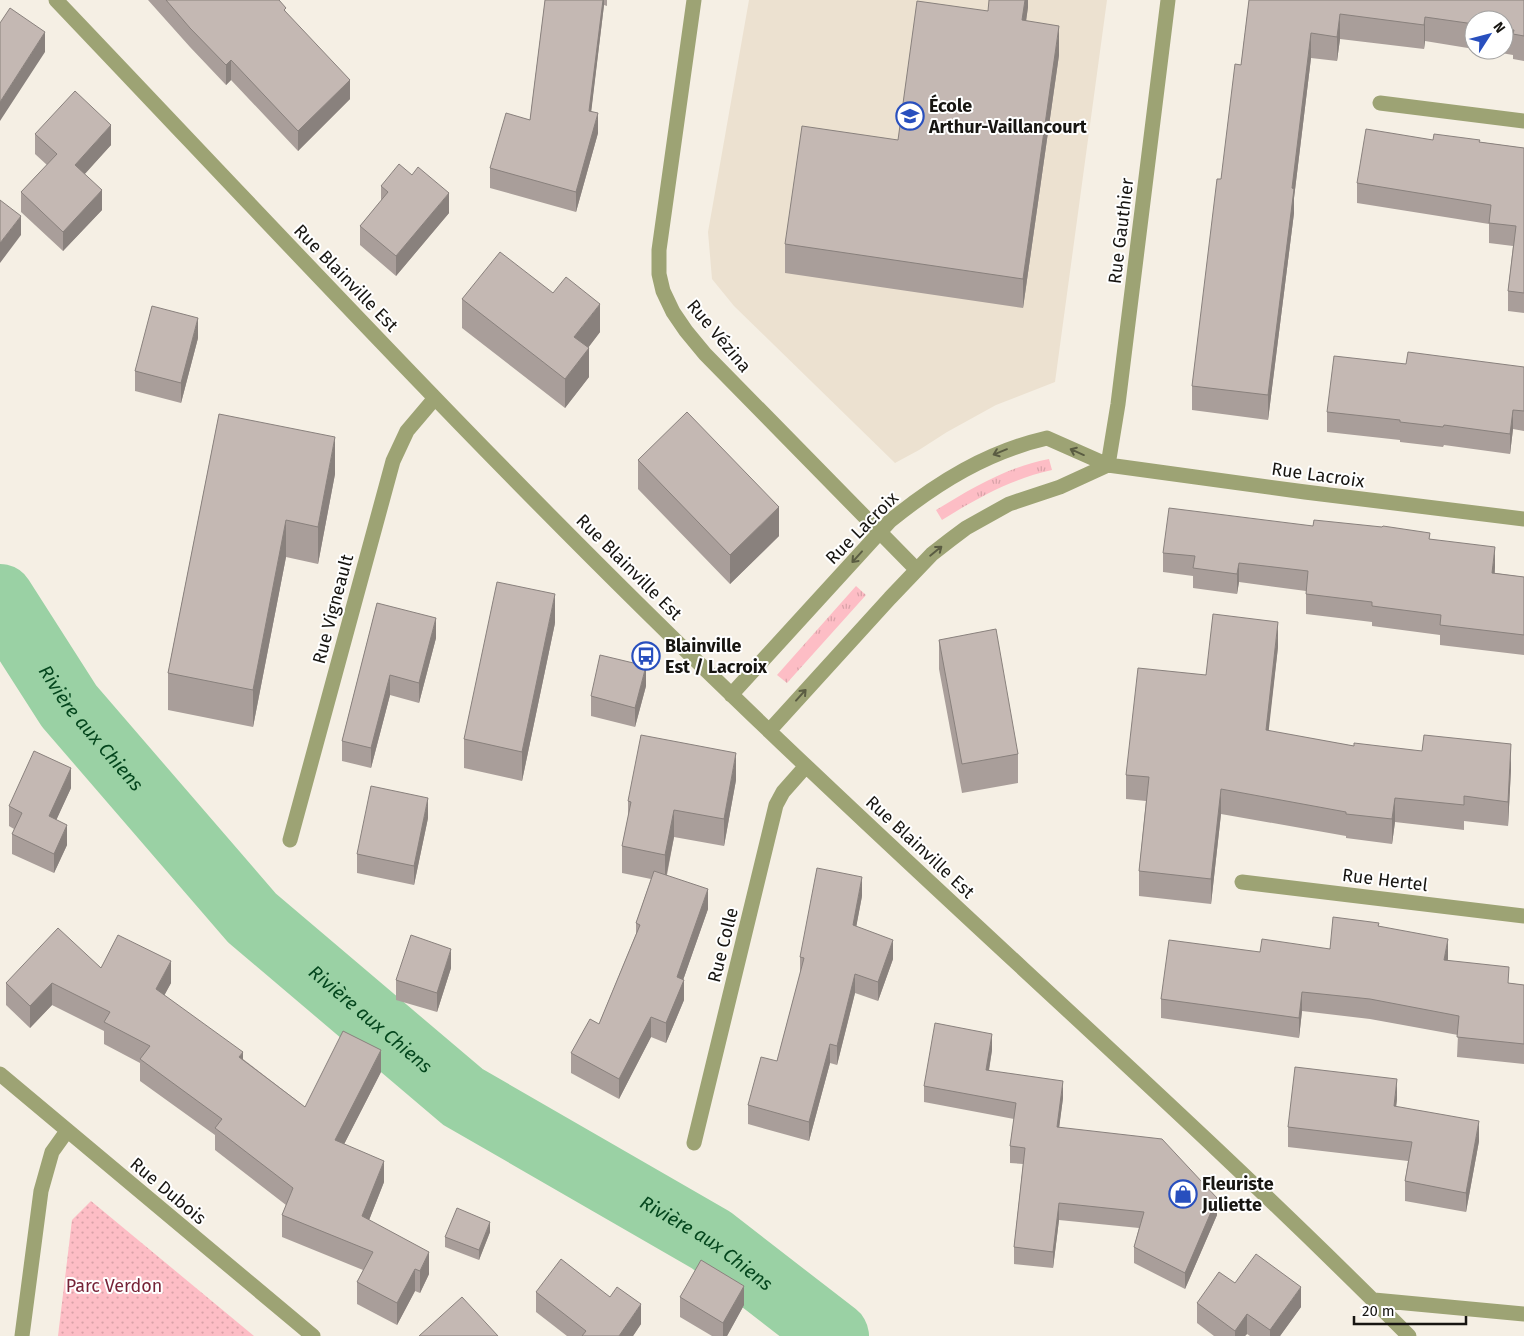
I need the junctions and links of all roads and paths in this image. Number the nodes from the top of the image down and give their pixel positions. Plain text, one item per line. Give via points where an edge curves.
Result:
1 (56, 0) edge
2 (694, 0) edge
3 (1168, 0) edge
4 (1380, 103) dead end
5 (1524, 121) edge
6 (435, 398) junction
7 (1108, 465) junction
8 (1524, 520) edge
9 (880, 532) junction
10 (916, 569) junction
11 (731, 695) junction
12 (769, 731) junction
13 (806, 766) junction
14 (290, 840) dead end
15 (1242, 882) dead end
16 (1524, 916) edge
17 (0, 1074) edge
18 (67, 1130) junction
19 (694, 1143) dead end
20 (1374, 1300) junction
21 (1524, 1314) edge
22 (22, 1336) edge
23 (313, 1336) edge
24 (1410, 1336) edge

1 - 6 street, Rue Blainville Est
2 - 9 street, Rue Vézina via 659,250 663,292 673,312 705,354
3 - 7 street, Rue Gauthier
4 - 5 street
6 - 11 street, Rue Blainville Est
6 - 14 street, Rue Vigneault via 407,431 393,462
7 - 8 street, Rue Lacroix
7 -> 9 street, Rue Lacroix via 1047,438 1031,442 984,459 949,478 914,502
10 -> 7 street via 950,540 988,515 1030,496 1060,488
9 - 10 street, Rue Vézina
9 -> 11 street, Rue Lacroix
12 -> 10 street
11 - 12 street, Rue Blainville Est
12 - 13 street, Rue Blainville Est
13 - 19 street, Rue Colle via 776,805
13 - 20 street, Rue Blainville Est via 1230,1161
15 - 16 street, Rue Hertel
17 - 18 street, Rue Dubois
18 - 22 street via 52,1152 41,1192
18 - 23 street, Rue Dubois
20 - 21 street
20 - 24 street, Rue Blainville Est

